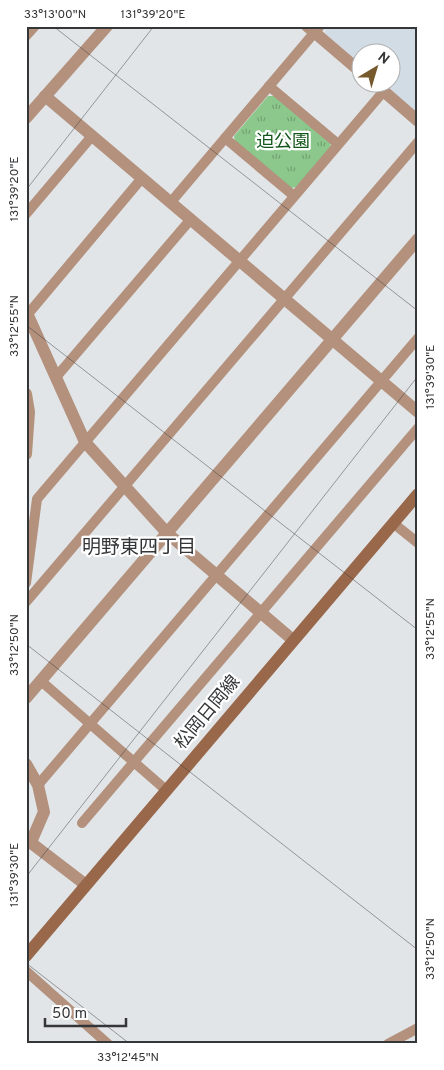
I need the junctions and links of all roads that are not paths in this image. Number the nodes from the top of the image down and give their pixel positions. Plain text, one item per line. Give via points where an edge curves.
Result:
1 (35, 26) edge
2 (106, 26) edge
3 (314, 28) edge
4 (26, 36) edge
5 (352, 64) edge
6 (270, 86) junction
7 (383, 92) joint
8 (45, 96) junction
9 (26, 118) edge
10 (418, 121) edge
11 (92, 136) junction
12 (225, 138) junction
13 (418, 142) edge
14 (338, 144) junction
15 (142, 178) junction
16 (294, 196) junction
17 (171, 202) junction
18 (26, 214) edge
19 (190, 219) junction
20 (418, 239) edge
21 (240, 260) junction
22 (285, 299) junction
23 (27, 312) edge
24 (418, 338) edge
25 (332, 339) junction
26 (57, 376) junction
27 (382, 381) junction
28 (26, 394) edge
29 (418, 412) edge
30 (418, 428) edge
31 (85, 442) junction
32 (26, 454) edge
33 (124, 487) junction
34 (418, 494) edge
35 (393, 522) junction
36 (167, 533) junction
37 (418, 543) edge
38 (216, 575) junction
39 (26, 584) edge
40 (26, 602) edge
41 (261, 613) junction
42 (293, 640) junction
43 (41, 681) junction
44 (26, 698) edge
45 (90, 724) junction
46 (134, 762) junction
47 (26, 764) edge
48 (38, 785) junction
49 (166, 790) junction
50 (82, 823) dead end
51 (28, 840) edge
52 (86, 885) junction
53 (26, 956) edge
54 (26, 970) edge
55 (418, 1028) edge
56 (108, 1044) edge
57 (388, 1044) edge

1 - 4 street
2 - 8 street
3 - 5 street
3 - 6 street
6 - 12 street
6 - 14 street
7 - 10 street
7 - 14 street
8 - 9 street
8 - 11 street
11 - 15 street
11 - 18 street
12 - 16 street
12 - 17 street
13 - 22 street
14 - 16 street
15 - 17 street
15 - 23 street
16 - 21 street
17 - 19 street
19 - 21 street
19 - 26 street
20 - 25 street
21 - 22 street
21 - 31 street
22 - 25 street
22 - 33 street
23 - 26 street
24 - 27 street
25 - 27 street
25 - 36 street
26 - 31 street
27 - 29 street
27 - 38 street
28 - 32 street via 29,412
30 - 41 street
31 - 33 street
31 - 39 street via 37,499
33 - 36 street
33 - 40 street
34 - 35 main road, 松岡日岡線
35 - 37 street
35 - 42 main road, 松岡日岡線
36 - 38 street
36 - 43 street
38 - 41 street
38 - 45 street
41 - 42 street
41 - 46 street
42 - 49 main road, 松岡日岡線
43 - 44 street
43 - 45 street
45 - 46 street
45 - 48 street
46 - 49 street
46 - 50 street
47 - 48 street
48 - 51 street via 44,812
49 - 52 main road, 松岡日岡線
51 - 52 street
52 - 53 main road, 松岡日岡線
54 - 56 street
55 - 57 street

